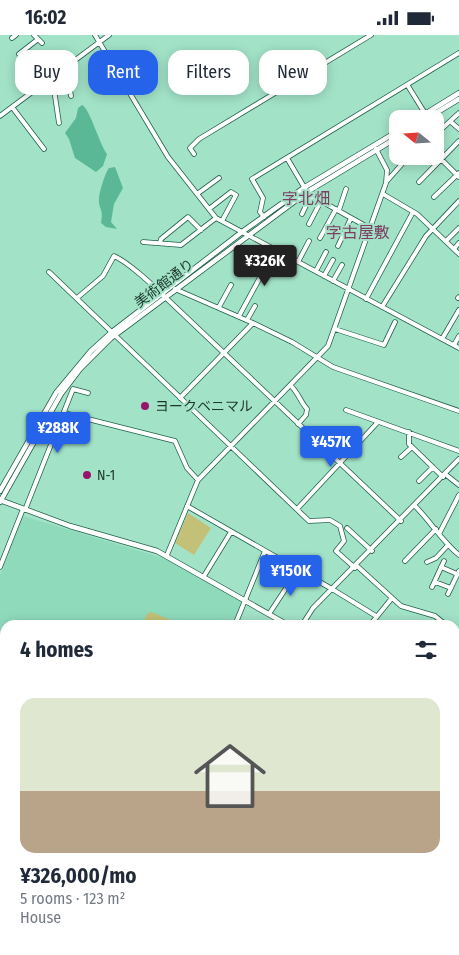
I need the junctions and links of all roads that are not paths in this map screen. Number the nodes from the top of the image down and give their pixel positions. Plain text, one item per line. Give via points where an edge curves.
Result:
1 (34, 35) edge
2 (94, 35) edge
3 (108, 35) edge
4 (371, 35) edge
5 (37, 40) junction
6 (99, 41) junction
7 (42, 43) dead end
8 (24, 50) edge
9 (459, 53) edge
10 (78, 56) edge
11 (408, 85) junction
12 (459, 93) edge
13 (27, 95) edge
14 (55, 95) edge
15 (459, 99) edge
16 (12, 107) junction
17 (423, 110) edge
18 (436, 110) edge
19 (439, 110) edge
20 (459, 113) edge
21 (0, 116) edge
22 (451, 122) junction
23 (60, 123) dead end
24 (444, 127) edge
25 (459, 129) edge
26 (389, 138) edge
27 (389, 141) edge
28 (459, 141) edge
29 (375, 148) junction
30 (44, 149) dead end
31 (194, 154) dead end
32 (444, 156) edge
33 (287, 157) junction
34 (444, 162) edge
35 (401, 165) edge
36 (435, 165) edge
37 (458, 175) edge
38 (219, 178) dead end
39 (419, 182) dead end
40 (386, 183) junction
41 (346, 189) dead end
42 (306, 190) junction
43 (383, 194) junction
44 (197, 195) junction
45 (310, 197) junction
46 (434, 197) dead end
47 (321, 201) junction
48 (459, 201) edge
49 (209, 209) junction
50 (337, 209) junction
51 (413, 212) junction
52 (302, 214) dead end
53 (264, 217) junction
54 (216, 218) junction
55 (351, 218) junction
56 (222, 221) junction
57 (309, 224) dead end
58 (432, 228) junction
59 (459, 228) edge
60 (371, 229) junction
61 (201, 230) junction
62 (245, 233) junction
63 (320, 238) dead end
64 (143, 241) dead end
65 (309, 241) dead end
66 (446, 241) junction
67 (160, 243) junction
68 (459, 243) edge
69 (338, 246) dead end
70 (275, 249) junction
71 (454, 249) junction
72 (326, 252) dead end
73 (459, 254) edge
74 (333, 260) dead end
75 (298, 262) junction
76 (342, 265) dead end
77 (316, 271) junction
78 (49, 273) dead end
79 (324, 276) junction
80 (333, 281) junction
81 (231, 285) dead end
82 (175, 289) junction
83 (349, 289) junction
84 (163, 296) junction
85 (77, 298) junction
86 (366, 299) junction
87 (255, 306) dead end
88 (219, 307) junction
89 (382, 307) junction
90 (459, 310) edge
91 (239, 316) junction
92 (248, 320) junction
93 (396, 322) dead end
94 (253, 323) junction
95 (335, 329) junction
96 (113, 334) junction
97 (459, 336) edge
98 (442, 339) junction
99 (454, 345) junction
100 (459, 348) edge
101 (224, 353) junction
102 (317, 357) junction
103 (290, 385) junction
104 (88, 393) dead end
105 (180, 399) junction
106 (274, 401) junction
107 (346, 410) dead end
108 (459, 411) edge
109 (64, 413) junction
110 (378, 422) junction
111 (298, 424) junction
112 (409, 433) junction
113 (232, 447) junction
114 (412, 447) junction
115 (459, 451) edge
116 (401, 457) dead end
117 (459, 459) edge
118 (340, 463) junction
119 (433, 467) junction
120 (444, 475) junction
121 (198, 480) junction
122 (419, 481) dead end
123 (459, 485) edge
124 (0, 491) edge
125 (459, 495) edge
126 (0, 501) edge
127 (187, 506) junction
128 (415, 506) junction
129 (297, 509) junction
130 (24, 510) junction
131 (401, 521) junction
132 (347, 528) dead end
133 (436, 529) junction
134 (231, 532) junction
135 (439, 534) junction
136 (448, 545) junction
137 (265, 551) junction
138 (372, 551) junction
139 (167, 555) junction
140 (459, 555) edge
141 (405, 561) dead end
142 (444, 561) dead end
143 (427, 562) dead end
144 (0, 567) edge
145 (356, 567) junction
146 (441, 567) junction
147 (298, 570) junction
148 (458, 572) edge
149 (204, 576) junction
150 (435, 582) junction
151 (432, 587) dead end
152 (451, 588) junction
153 (332, 589) junction
154 (448, 594) dead end
155 (392, 598) junction
156 (244, 599) junction
157 (269, 613) junction
158 (376, 616) junction
159 (237, 620) edge
160 (280, 620) edge
161 (305, 620) edge
162 (373, 620) edge
163 (440, 620) edge

1 - 5 street
2 - 6 street
3 - 6 street
4 - 31 street via 199,139 190,148
5 - 7 street
5 - 8 street
6 - 10 street
6 - 44 street via 168,157
9 - 11 street
11 - 17 street
11 - 33 street
12 - 18 street
13 - 16 street
14 - 23 street
15 - 19 street
16 - 21 street
16 - 30 street
20 - 22 street
22 - 24 street
22 - 25 street
26 - 29 street, 美術館通り
27 - 29 street, 美術館通り
28 - 32 street
29 - 40 street via 387,169
29 - 42 street, 美術館通り
33 - 42 street
33 - 53 street via 252,179 263,198 260,210
34 - 37 street
35 - 40 street
36 - 39 street
37 - 46 street
38 - 44 street
40 - 43 street
41 - 50 street
42 - 45 street
42 - 53 street, 美術館通り
42 - 62 street, 美術館通り
43 - 51 street
43 - 60 street
44 - 49 street
45 - 47 street
45 - 52 street
47 - 50 street
47 - 57 street
48 - 58 street
49 - 54 street
49 - 56 street via 231,191 236,195
50 - 55 street
50 - 63 street
51 - 58 street
51 - 86 street
53 - 62 street, 美術館通り
54 - 56 street
54 - 61 street
55 - 60 street
55 - 69 street
56 - 62 street
58 - 66 street
58 - 89 street
59 - 66 street
60 - 83 street
61 - 67 street via 181,245
61 - 67 street via 188,217
62 - 70 street
62 - 82 street, 美術館通り
62 - 84 street, 美術館通り
64 - 67 street
65 - 75 street
66 - 71 street
68 - 71 street
70 - 75 street
70 - 91 street
71 - 73 street
72 - 77 street
74 - 79 street
75 - 77 street
76 - 80 street
77 - 79 street
78 - 85 street
79 - 80 street
80 - 83 street
81 - 88 street
82 - 84 street, 美術館通り
82 - 88 street
83 - 86 street
83 - 95 street
84 - 85 street via 155,285 115,256 102,277
84 - 96 street, 美術館通り
84 - 101 street
85 - 96 street
86 - 89 street
87 - 92 street
88 - 91 street
89 - 98 street
90 - 98 street
91 - 92 street
92 - 94 street
93 - 95 street via 384,345
94 - 101 street
94 - 102 street
95 - 102 street via 328,346
96 - 105 street
96 - 124 street, 美術館通り via 82,360 56,393
96 - 126 street, 美術館通り via 61,394
97 - 99 street
98 - 99 street
99 - 100 street
101 - 105 street
101 - 106 street
102 - 103 street
102 - 108 street via 333,367
103 - 106 street
103 - 111 street via 299,393 307,409
104 - 109 street via 73,389
105 - 113 street
106 - 111 street
106 - 113 street
107 - 110 street
109 - 121 street via 175,441 187,468
109 - 130 street
110 - 112 street
110 - 118 street
111 - 118 street
112 - 114 street
112 - 115 street
113 - 121 street
113 - 129 street
114 - 116 street
114 - 119 street
117 - 120 street
118 - 129 street
118 - 131 street
119 - 120 street
119 - 122 street
120 - 123 street
120 - 128 street
121 - 127 street
125 - 135 street
126 - 130 street
127 - 134 street
127 - 139 street
128 - 131 street
128 - 133 street
129 - 145 street via 309,521 330,520 340,526 344,541 336,551
130 - 139 street
130 - 144 street
131 - 138 street
132 - 138 street
133 - 135 street
133 - 141 street
134 - 137 street
134 - 149 street
135 - 136 street
136 - 140 street
136 - 143 street via 436,558
137 - 147 street
137 - 156 street
138 - 145 street
139 - 149 street
142 - 146 street
145 - 153 street
145 - 155 street
146 - 148 street
146 - 150 street
147 - 153 street
147 - 157 street
148 - 152 street
149 - 156 street
150 - 151 street
150 - 152 street
152 - 154 street
153 - 158 street
153 - 161 street
155 - 158 street
155 - 163 street via 401,606
156 - 157 street
156 - 159 street
157 - 160 street
158 - 162 street

